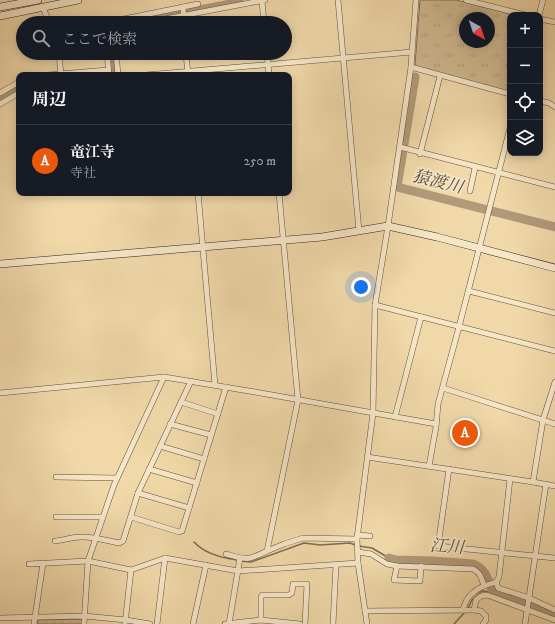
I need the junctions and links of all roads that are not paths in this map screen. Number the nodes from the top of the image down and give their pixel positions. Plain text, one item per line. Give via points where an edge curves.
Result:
1 (38, 0) edge
2 (78, 0) edge
3 (263, 0) edge
4 (338, 0) edge
5 (416, 0) edge
6 (466, 0) edge
7 (543, 0) edge
8 (198, 4) dead end
9 (0, 6) edge
10 (43, 7) junction
11 (183, 8) junction
12 (514, 12) edge
13 (540, 12) edge
14 (0, 16) edge
15 (46, 16) edge
16 (141, 16) edge
17 (183, 16) joint
18 (264, 16) edge
19 (543, 20) edge
20 (555, 22) edge
21 (412, 52) junction
22 (344, 57) junction
23 (60, 60) edge
24 (107, 60) edge
25 (117, 60) edge
26 (187, 60) edge
27 (268, 60) edge
28 (268, 65) junction
29 (411, 67) junction
30 (61, 72) edge
31 (108, 72) edge
32 (118, 72) edge
33 (188, 72) edge
34 (198, 72) edge
35 (269, 72) edge
36 (440, 76) junction
37 (16, 84) edge
38 (0, 93) edge
39 (507, 93) edge
40 (16, 95) edge
41 (543, 102) edge
42 (0, 104) edge
43 (555, 107) edge
44 (507, 139) edge
45 (402, 148) junction
46 (420, 154) junction
47 (475, 168) junction
48 (498, 173) junction
49 (555, 187) edge
50 (470, 190) dead end
51 (198, 196) edge
52 (279, 196) edge
53 (388, 226) junction
54 (359, 231) junction
55 (283, 240) junction
56 (203, 247) junction
57 (480, 248) junction
58 (0, 264) edge
59 (555, 268) edge
60 (469, 291) junction
61 (375, 305) junction
62 (555, 313) edge
63 (421, 317) junction
64 (459, 327) junction
65 (555, 351) edge
66 (164, 377) junction
67 (191, 381) junction
68 (555, 382) edge
69 (215, 385) junction
70 (226, 387) junction
71 (443, 388) junction
72 (0, 393) edge
73 (298, 400) junction
74 (181, 402) junction
75 (373, 413) junction
76 (218, 414) junction
77 (395, 417) junction
78 (543, 420) junction
79 (170, 424) junction
80 (436, 424) junction
81 (555, 424) edge
82 (212, 435) junction
83 (160, 446) junction
84 (367, 457) junction
85 (204, 459) junction
86 (429, 466) junction
87 (149, 469) junction
88 (449, 469) junction
89 (56, 477) dead end
90 (117, 478) junction
91 (510, 479) junction
92 (533, 482) junction
93 (197, 483) junction
94 (546, 484) junction
95 (555, 486) edge
96 (138, 493) junction
97 (189, 508) junction
98 (56, 516) dead end
99 (102, 517) junction
100 (131, 517) junction
101 (370, 536) dead end
102 (357, 537) junction
103 (95, 538) junction
104 (56, 541) dead end
105 (268, 551) junction
106 (358, 552) junction
107 (501, 552) junction
108 (226, 554) dead end
109 (536, 556) junction
110 (165, 558) junction
111 (240, 558) junction
112 (555, 558) edge
113 (88, 560) junction
114 (43, 563) junction
115 (358, 563) junction
116 (29, 564) dead end
117 (206, 565) junction
118 (336, 565) junction
119 (397, 566) junction
120 (421, 566) junction
121 (131, 570) junction
122 (238, 571) junction
123 (496, 582) junction
124 (484, 586) junction
125 (529, 598) junction
126 (464, 610) junction
127 (472, 610) junction
128 (527, 610) junction
129 (555, 610) edge
130 (365, 611) junction
131 (84, 616) junction
132 (35, 617) junction
133 (0, 618) edge
134 (261, 620) junction
135 (555, 620) edge
136 (126, 622) edge
137 (34, 624) edge
138 (84, 624) edge
139 (150, 624) edge
140 (157, 624) edge
141 (193, 624) edge
142 (228, 624) edge
143 (300, 624) edge
144 (305, 624) edge
145 (333, 624) edge
146 (367, 624) edge
147 (483, 624) edge
148 (525, 624) edge

1 - 9 street
2 - 10 street
3 - 17 street
3 - 18 street
4 - 22 street
5 - 21 street
6 - 12 street
7 - 13 street
8 - 11 street
10 - 14 street
10 - 15 street
11 - 16 street
11 - 17 street
19 - 20 street
21 - 22 street
21 - 29 street
22 - 28 street
22 - 54 street
23 - 30 street
24 - 31 street
25 - 32 street
26 - 33 street
27 - 28 street
28 - 34 street
28 - 35 street
29 - 36 street
29 - 45 street
36 - 39 street
36 - 46 street
37 - 38 street
40 - 42 street
41 - 43 street
44 - 48 street
45 - 46 street
45 - 53 street
46 - 47 street
47 - 48 street
47 - 50 street
48 - 49 street
48 - 57 street
51 - 56 street
52 - 55 street
53 - 54 street
53 - 57 street
53 - 61 street
54 - 55 street
55 - 56 street
55 - 73 street
56 - 58 street
56 - 69 street
57 - 59 street
57 - 60 street
60 - 62 street
60 - 64 street
61 - 63 street
61 - 75 street
63 - 64 street
63 - 77 street
64 - 65 street
64 - 71 street
66 - 67 street
66 - 72 street
66 - 90 street
67 - 69 street
67 - 74 street
68 - 78 street
69 - 70 street
70 - 73 street
70 - 76 street
71 - 78 street
71 - 80 street
73 - 75 street
73 - 105 street
74 - 76 street
74 - 79 street
75 - 77 street
75 - 84 street
76 - 82 street
77 - 80 street
78 - 81 street
78 - 92 street
79 - 82 street
79 - 83 street
80 - 86 street
82 - 85 street
83 - 85 street
83 - 87 street
84 - 86 street
84 - 102 street
85 - 93 street
86 - 88 street
87 - 93 street
87 - 96 street
88 - 91 street
88 - 107 street via 438,546
89 - 90 street
90 - 99 street
91 - 92 street
91 - 107 street
92 - 94 street
93 - 97 street
94 - 95 street
94 - 109 street
96 - 97 street
96 - 100 street
97 - 100 street via 182,531 179,532
98 - 99 street
99 - 103 street
100 - 103 street via 123,541 119,543
101 - 102 street
102 - 105 street via 303,538
102 - 106 street
103 - 104 street via 83,536
103 - 113 street
105 - 111 street via 251,559
106 - 115 street
106 - 119 street via 371,554 387,564
107 - 109 street
107 - 123 street via 499,577
108 - 111 street
109 - 112 street
109 - 125 street
110 - 117 street
110 - 121 street
110 - 140 street
111 - 122 street
113 - 114 street
113 - 121 street
113 - 131 street
114 - 116 street
114 - 132 street
115 - 118 street
115 - 130 street
117 - 122 street
117 - 141 street
118 - 122 street
118 - 145 street
119 - 120 street
119 - 120 street via 394,580 420,581
120 - 124 street via 473,569 480,575
121 - 136 street
122 - 142 street
123 - 124 street
123 - 125 street via 498,588
124 - 126 street via 471,594
125 - 128 street
125 - 129 street
126 - 127 street
126 - 130 street
127 - 128 street via 476,600 487,595
127 - 147 street via 480,611 486,616
128 - 135 street
128 - 148 street
130 - 146 street
131 - 132 street
131 - 136 street
131 - 138 street
132 - 133 street
132 - 137 street
134 - 142 street
134 - 143 street
134 - 144 street via 262,595 289,595 292,593 293,584 307,584
136 - 139 street

